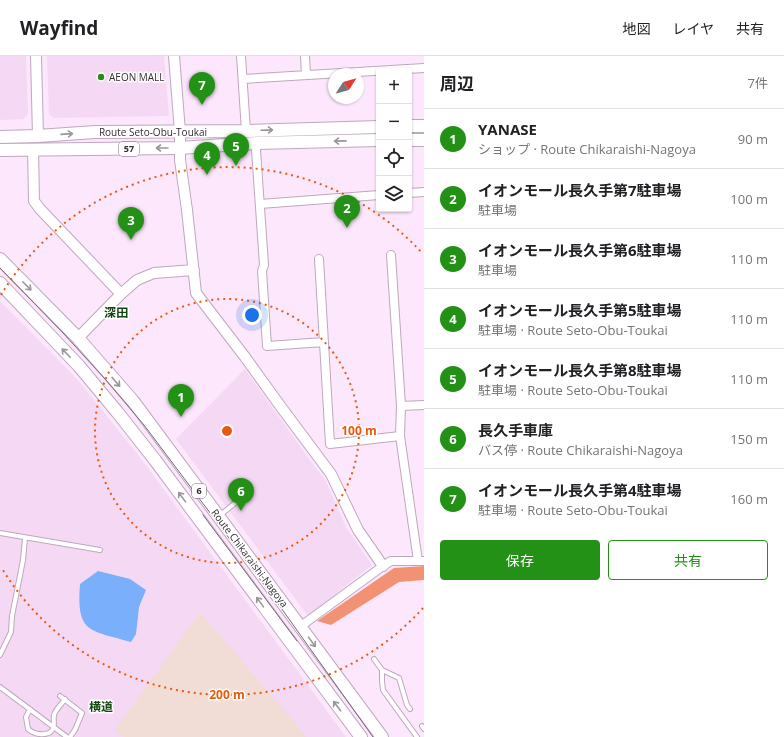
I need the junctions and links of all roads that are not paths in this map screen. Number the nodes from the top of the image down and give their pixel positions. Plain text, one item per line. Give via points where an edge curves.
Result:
1 (36, 56) edge
2 (174, 56) edge
3 (241, 56) edge
4 (305, 56) edge
5 (424, 68) edge
6 (306, 75) junction
7 (243, 79) junction
8 (412, 126) edge
9 (424, 126) edge
10 (376, 127) edge
11 (246, 131) junction
12 (180, 132) junction
13 (38, 136) junction
14 (0, 137) edge
15 (376, 140) edge
16 (412, 140) edge
17 (424, 140) edge
18 (257, 143) junction
19 (179, 148) junction
20 (33, 149) junction
21 (0, 150) edge
22 (424, 192) edge
23 (412, 193) edge
24 (376, 195) edge
25 (260, 204) junction
26 (391, 255) dead end
27 (0, 259) edge
28 (319, 259) dead end
29 (194, 270) junction
30 (0, 283) edge
31 (122, 294) junction
32 (78, 338) junction
33 (324, 342) junction
34 (424, 405) edge
35 (401, 406) junction
36 (400, 436) junction
37 (250, 491) dead end
38 (217, 517) junction
39 (0, 532) edge
40 (25, 538) junction
41 (100, 550) dead end
42 (421, 561) edge
43 (383, 566) junction
44 (301, 626) junction
45 (0, 655) edge
46 (374, 658) dead end
47 (382, 670) junction
48 (0, 687) edge
49 (60, 696) dead end
50 (65, 699) junction
51 (30, 709) junction
52 (410, 709) dead end
53 (54, 728) junction
54 (69, 737) edge
55 (361, 737) edge
56 (382, 737) edge
57 (417, 737) edge

1 - 13 street
2 - 12 street
3 - 7 street
4 - 6 street
5 - 6 street
6 - 7 street
7 - 11 street
8 - 9 main road
11 -> 10 main road, Route Seto-Obu-Toukai / 57
11 - 12 main road, Route Seto-Obu-Toukai / 57
13 -> 12 main road, Route Seto-Obu-Toukai / 57 via 95,132
12 - 19 street
13 - 14 main road, Route Seto-Obu-Toukai / 57
15 -> 18 main road, Route Seto-Obu-Toukai / 57
16 - 17 main road
18 - 19 main road, Route Seto-Obu-Toukai / 57
18 - 25 street
19 -> 20 main road, Route Seto-Obu-Toukai / 57
19 - 29 street
20 - 21 main road, Route Seto-Obu-Toukai / 57
20 - 31 street via 34,201
22 - 23 street
24 - 25 street
25 - 33 street via 267,346
26 - 35 street
27 -> 32 main road, Route Chikaraishi-Nagoya / 6
28 - 33 street
29 - 31 street via 154,273 137,280
29 - 43 street via 196,293 331,474 358,530
55 -> 30 main road, Route Chikaraishi-Nagoya / 6 via 118,413 79,366
31 - 32 street
32 -> 38 main road, Route Chikaraishi-Nagoya / 6 via 133,401
33 - 36 street via 330,444
34 - 35 street
35 - 36 street
36 - 42 street
37 - 38 lane
38 - 44 main road, Route Chikaraishi-Nagoya / 6
39 - 40 lane
40 - 41 lane
40 - 45 lane via 11,632
42 - 43 street via 392,561
43 - 44 street
44 -> 56 main road, Route Chikaraishi-Nagoya / 6
46 - 47 lane
47 - 52 lane via 399,678
47 - 57 lane via 383,690
48 - 51 lane
49 - 50 lane
50 - 53 lane via 54,714
50 - 54 lane via 82,713
51 - 53 lane
51 - 53 lane via 26,717 28,729 34,734 50,734
53 - 54 lane

